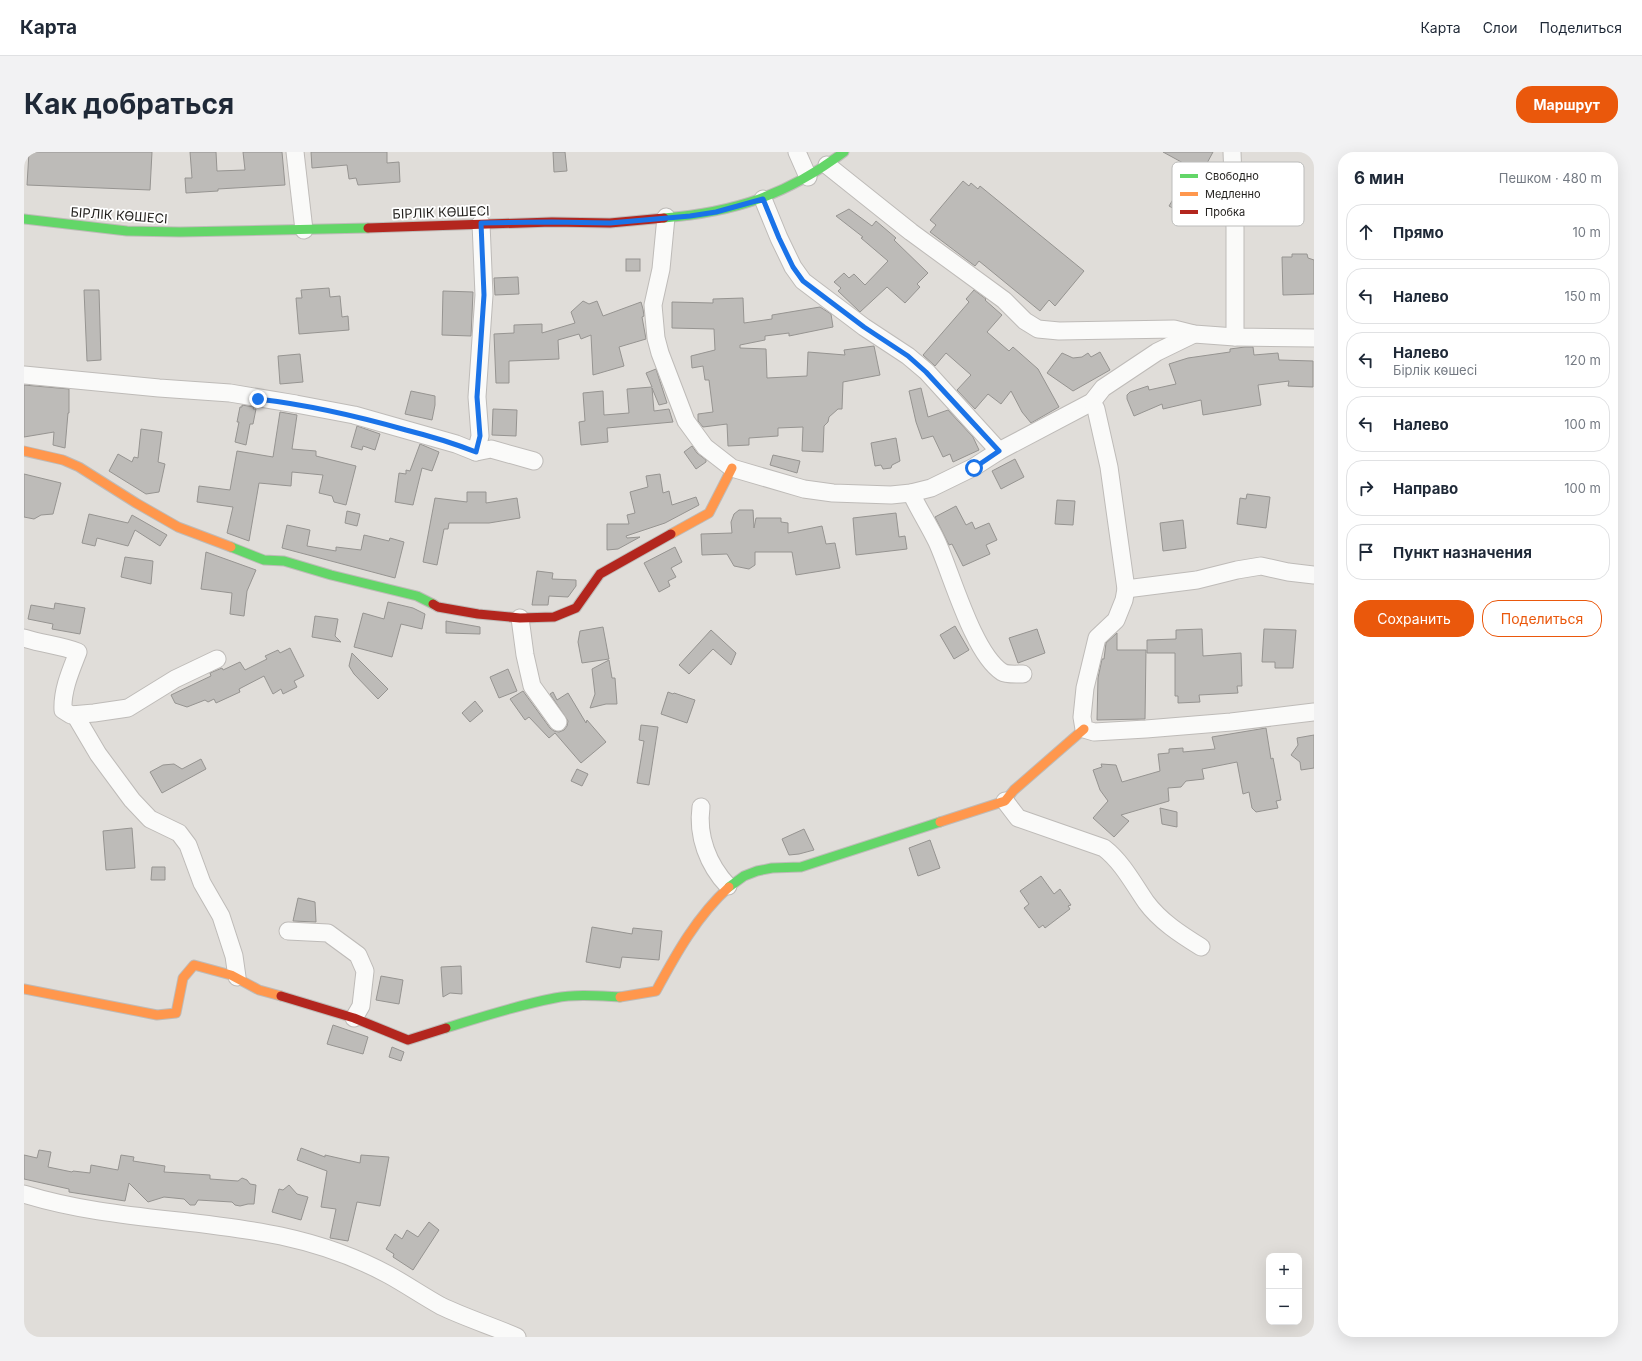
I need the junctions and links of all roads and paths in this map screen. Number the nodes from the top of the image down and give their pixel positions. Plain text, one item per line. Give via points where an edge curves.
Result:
1 (295, 152) edge
2 (797, 152) edge
3 (844, 152) edge
4 (1232, 152) edge
5 (1232, 162) edge
6 (827, 165) junction
7 (808, 177) junction
8 (763, 199) junction
9 (666, 217) junction
10 (24, 219) edge
11 (481, 223) junction
12 (1235, 226) edge
13 (304, 230) junction
14 (1194, 334) junction
15 (1235, 337) junction
16 (1314, 338) edge
17 (24, 375) edge
18 (1092, 402) junction
19 (24, 451) edge
20 (999, 451) junction
21 (476, 452) junction
22 (534, 462) dead end
23 (732, 468) junction
24 (911, 493) junction
25 (1314, 575) edge
26 (1126, 589) junction
27 (520, 618) junction
28 (24, 638) edge
29 (217, 659) dead end
30 (1023, 674) dead end
31 (1314, 712) edge
32 (75, 715) junction
33 (558, 722) dead end
34 (1084, 729) junction
35 (1005, 801) junction
36 (701, 807) dead end
37 (728, 886) junction
38 (288, 931) dead end
39 (1201, 947) dead end
40 (236, 978) junction
41 (24, 990) edge
42 (354, 1018) junction
43 (24, 1194) edge
44 (517, 1337) edge

1 - 13 street
2 - 7 street
3 - 6 street, БІРЛІК КӨШЕСІ
4 - 5 street
6 - 7 street, БІРЛІК КӨШЕСІ
6 - 14 street via 911,232 1004,300 1025,321 1038,328 1059,331 1174,329
7 - 8 street, БІРЛІК КӨШЕСІ
8 - 9 street, БІРЛІК КӨШЕСІ via 716,212
8 - 20 street via 793,267 803,281 858,323 908,356
9 - 11 street, БІРЛІК КӨШЕСІ via 610,223
9 - 23 street via 661,269 653,305 656,338 686,421 705,446
10 - 13 street, БІРЛІК КӨШЕСІ via 127,231
11 - 13 street, БІРЛІК КӨШЕСІ
11 - 21 street via 484,295 477,397 480,436
12 - 15 street
14 - 15 street
14 - 18 street via 1157,352 1103,388
15 - 16 street
17 - 21 street via 230,393 296,404 354,415
18 - 20 street
18 - 26 street via 1096,409 1109,467
19 - 27 street via 63,460 79,467 178,527 264,560 284,562 417,596 438,607
20 - 24 street via 974,468 931,488
21 - 22 street via 491,449
23 - 24 street via 804,489 884,495
23 - 27 street via 709,513 600,574 576,608 554,617
24 - 30 street via 937,543 975,636 994,665 1004,673
25 - 26 street via 1260,566 1197,580
26 - 34 street via 1116,620 1097,638 1085,688 1082,717
27 - 33 street via 532,686
28 - 32 street via 78,652 68,676 62,701 63,710
29 - 32 street via 175,679 128,708
31 - 34 street via 1154,728 1094,732
32 - 40 street via 98,754 132,800 150,819 179,833 188,845 202,883 221,916 234,956
34 - 35 street via 1014,790
35 - 37 street via 801,867 783,867 744,875
35 - 39 street via 1018,818 1104,848 1114,856 1163,921
36 - 37 street via 699,821 702,841 718,876
37 - 42 street via 678,949 656,991 624,998 556,998 480,1017 408,1040
38 - 42 street via 328,933 358,955 365,971 361,1006
40 - 41 street via 194,965 183,978 176,1013 157,1015
40 - 42 street via 259,990
43 - 44 street via 81,1208 244,1229 282,1236 339,1252 443,1306

